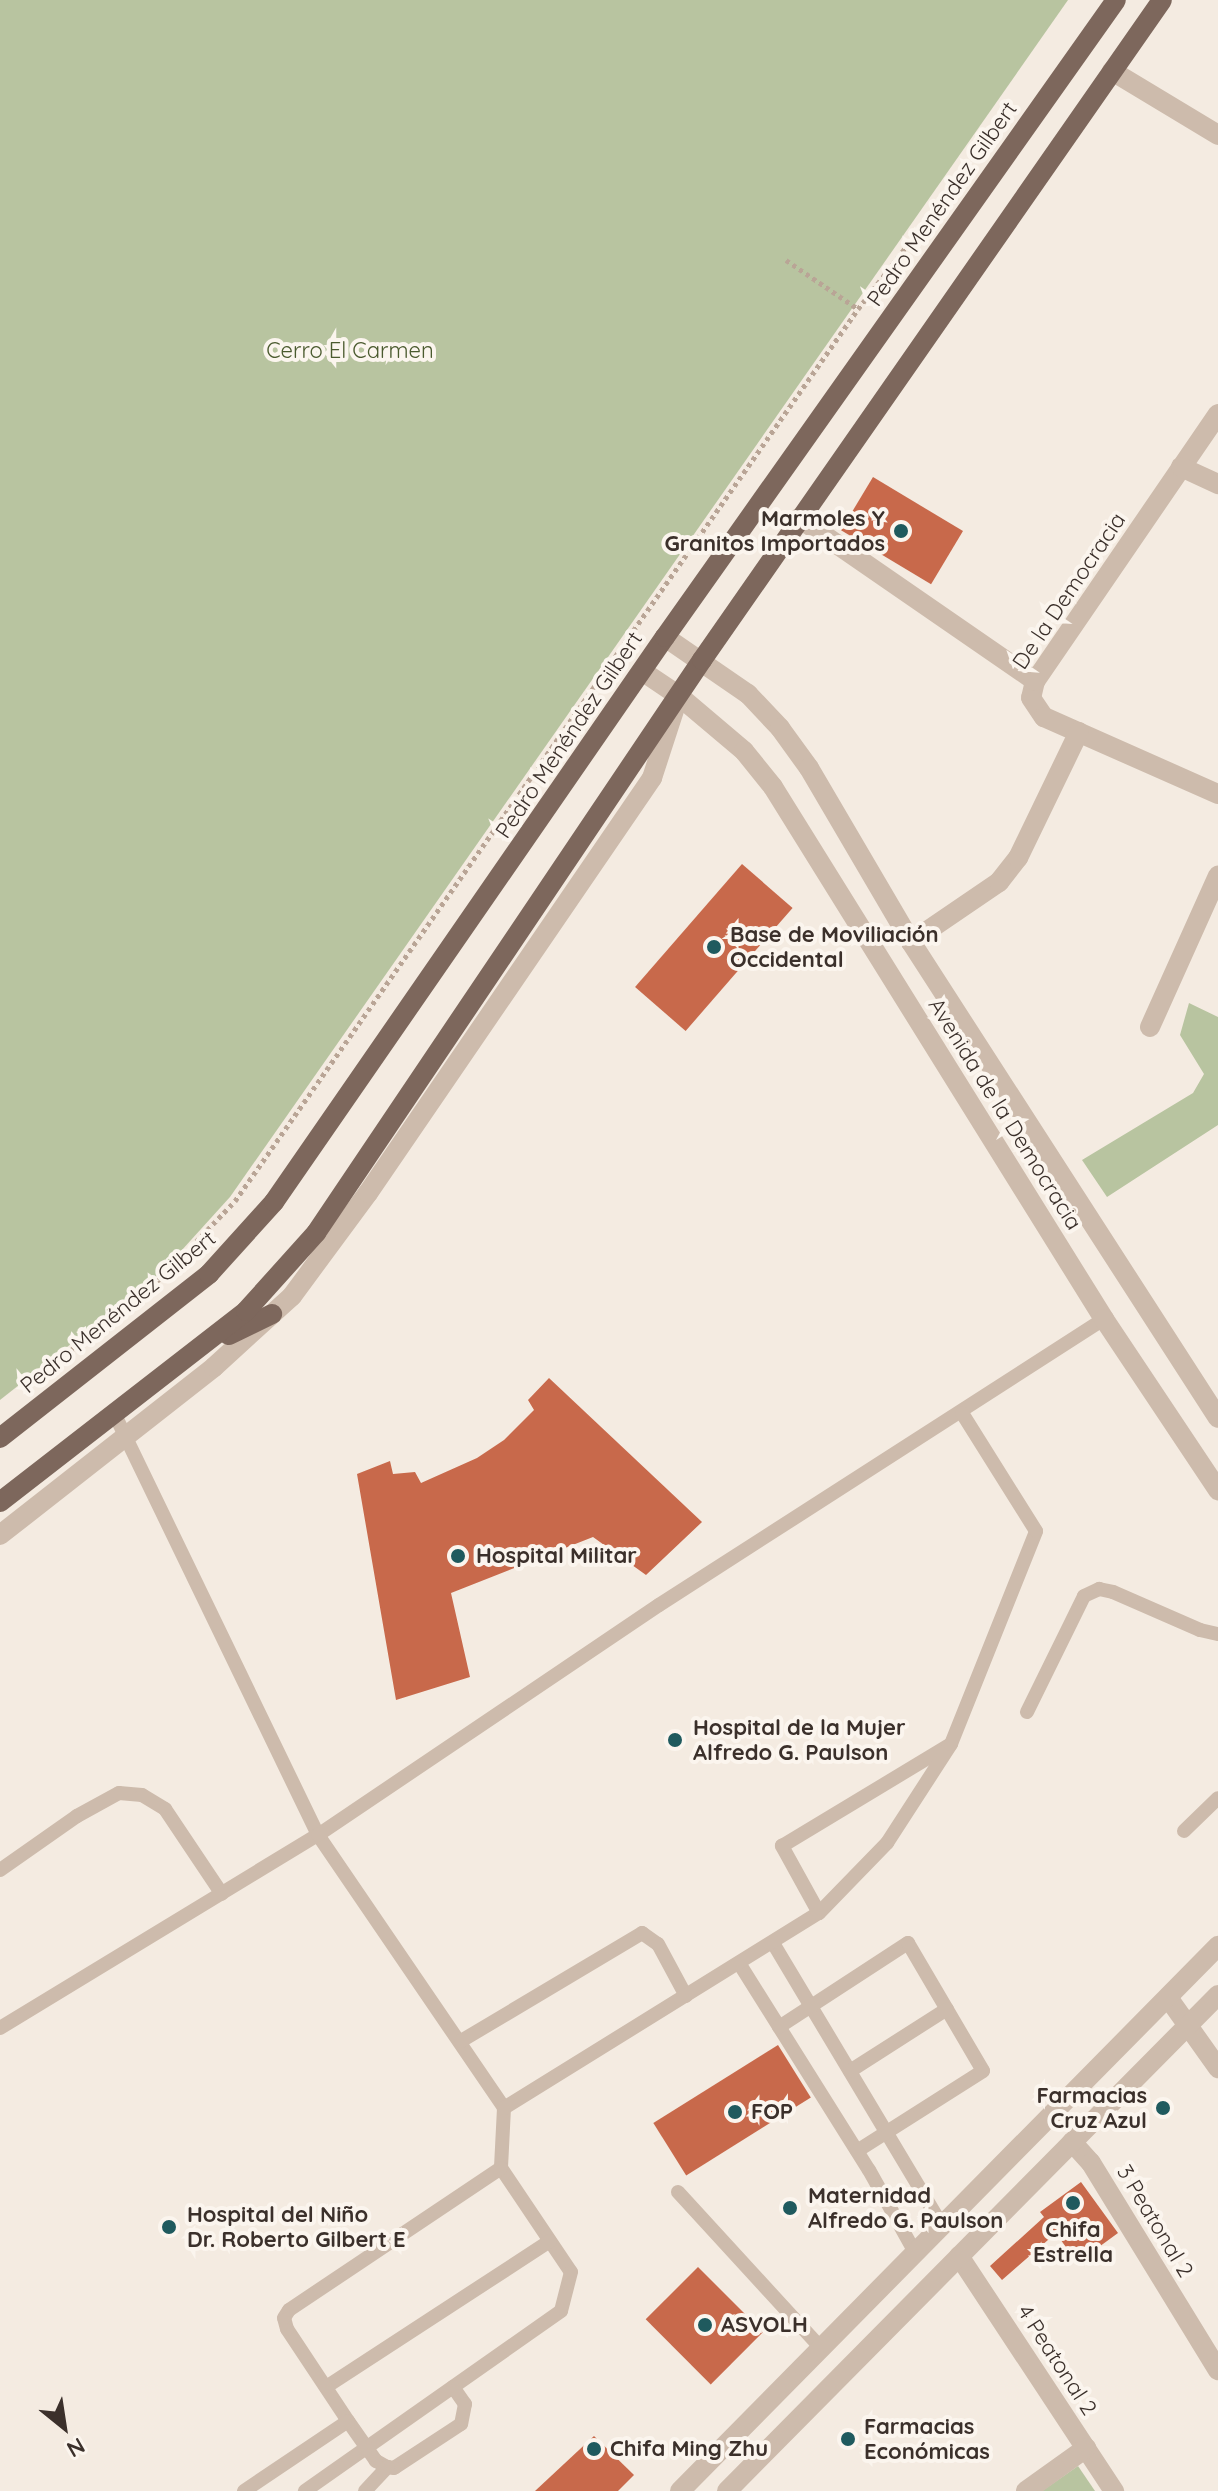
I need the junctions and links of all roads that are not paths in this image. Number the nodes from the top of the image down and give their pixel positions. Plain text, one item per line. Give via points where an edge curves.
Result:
1 (1116, 0) edge
2 (1162, 2) edge
3 (1112, 71) junction
4 (1218, 135) edge
5 (1218, 414) edge
6 (1181, 467) junction
7 (1218, 484) edge
8 (799, 518) junction
9 (665, 637) junction
10 (702, 660) junction
11 (642, 671) junction
12 (1035, 681) junction
13 (679, 696) junction
14 (1079, 732) junction
15 (1218, 794) edge
16 (1218, 876) edge
17 (911, 942) junction
18 (1150, 1027) dead end
19 (272, 1314) junction
20 (1104, 1319) junction
21 (200, 1349) junction
22 (962, 1413) junction
23 (115, 1415) junction
24 (1218, 1418) edge
25 (125, 1436) junction
26 (0, 1438) edge
27 (1218, 1490) edge
28 (0, 1502) edge
29 (0, 1535) edge
30 (1218, 1634) edge
31 (1027, 1712) dead end
32 (951, 1744) junction
33 (1218, 1798) edge
34 (1184, 1831) dead end
35 (318, 1835) junction
36 (0, 1870) edge
37 (222, 1894) junction
38 (819, 1913) junction
39 (773, 1943) junction
40 (1218, 1946) edge
41 (739, 1963) junction
42 (1218, 1995) edge
43 (686, 1996) junction
44 (1169, 1999) junction
45 (811, 2006) junction
46 (947, 2009) junction
47 (1189, 2024) junction
48 (779, 2027) junction
49 (0, 2028) edge
50 (461, 2041) junction
51 (1218, 2068) edge
52 (850, 2071) junction
53 (504, 2108) junction
54 (889, 2134) junction
55 (1072, 2142) junction
56 (857, 2151) junction
57 (501, 2168) junction
58 (678, 2192) dead end
59 (943, 2227) junction
60 (550, 2241) junction
61 (916, 2254) junction
62 (959, 2256) junction
63 (866, 2303) junction
64 (891, 2324) junction
65 (826, 2344) junction
66 (850, 2364) junction
67 (1218, 2370) edge
68 (326, 2387) junction
69 (453, 2387) junction
70 (348, 2421) junction
71 (366, 2448) junction
72 (1086, 2448) junction
73 (387, 2467) junction
74 (244, 2491) edge
75 (305, 2491) edge
76 (365, 2491) edge
77 (680, 2491) edge
78 (727, 2491) edge
79 (1026, 2491) edge
80 (1114, 2491) edge

1 - 9 main road, Pedro Menéndez Gilbert
2 - 3 main road
3 - 4 street
3 - 8 main road
5 - 6 street, De la Democracia
6 - 7 street
6 - 12 street, De la Democracia
8 - 10 main road
8 - 12 street
9 - 10 street, Avenida de la Democracia
9 - 11 main road, Pedro Menéndez Gilbert
10 - 13 main road
10 - 17 street, Avenida de la Democracia via 748,694 780,728
11 - 13 street, Avenida de la Democracia
11 - 26 main road, Pedro Menéndez Gilbert via 274,1202 240,1243 209,1274
12 - 14 street, De la Democracia via 1031,698 1038,712
13 - 19 street via 652,778 339,1235
13 - 20 street, Avenida de la Democracia via 744,751 773,787
13 - 21 main road via 325,1221 281,1276
14 - 15 street, De la Democracia
14 - 17 street via 1018,858 999,882
16 - 18 street
17 - 24 street, Avenida de la Democracia
19 - 21 main road
19 - 25 street
20 - 22 lane
20 - 27 street, Avenida de la Democracia
21 - 23 main road
22 - 32 lane via 1036,1531
22 - 35 lane via 659,1605
23 - 25 lane
23 - 28 main road
25 - 29 street
25 - 35 lane
30 - 31 lane via 1099,1589 1084,1596
32 - 38 lane via 887,1843
32 - 38 lane via 782,1846
33 - 34 lane
35 - 37 lane
35 - 50 lane
36 - 37 lane via 119,1793 142,1795 165,1809
37 - 49 lane
38 - 39 lane
39 - 41 lane
39 - 45 lane
40 - 44 street
41 - 43 lane
41 - 48 lane
42 - 47 street
43 - 50 lane via 658,1944 642,1933
43 - 53 lane
44 - 47 street
44 - 59 street
45 - 46 lane via 908,1943
45 - 48 lane
45 - 52 lane
46 - 52 lane
46 - 54 lane via 983,2071
47 - 51 street
47 - 55 street
48 - 56 lane
50 - 53 lane
52 - 54 lane
53 - 57 lane
54 - 56 lane
54 - 59 lane
55 - 62 street
55 - 67 street, 3 Peatonal 2 via 1091,2163
56 - 61 lane
57 - 60 lane
57 - 68 lane via 285,2313 287,2329
58 - 65 lane
59 - 61 street
60 - 68 lane
60 - 69 lane via 571,2272 561,2311
61 - 63 street
62 - 64 street
62 - 72 street, 4 Peatonal 2
63 - 64 street via 863,2311 869,2325
63 - 65 street
64 - 66 street
65 - 66 street via 838,2339 852,2348
65 - 77 street
66 - 78 street
68 - 70 lane
69 - 71 lane
69 - 73 lane via 465,2404 461,2424 394,2468
70 - 71 lane
70 - 74 lane
71 - 73 lane
71 - 75 lane
72 - 79 street
72 - 80 street, 4 Peatonal 2
73 - 76 lane

